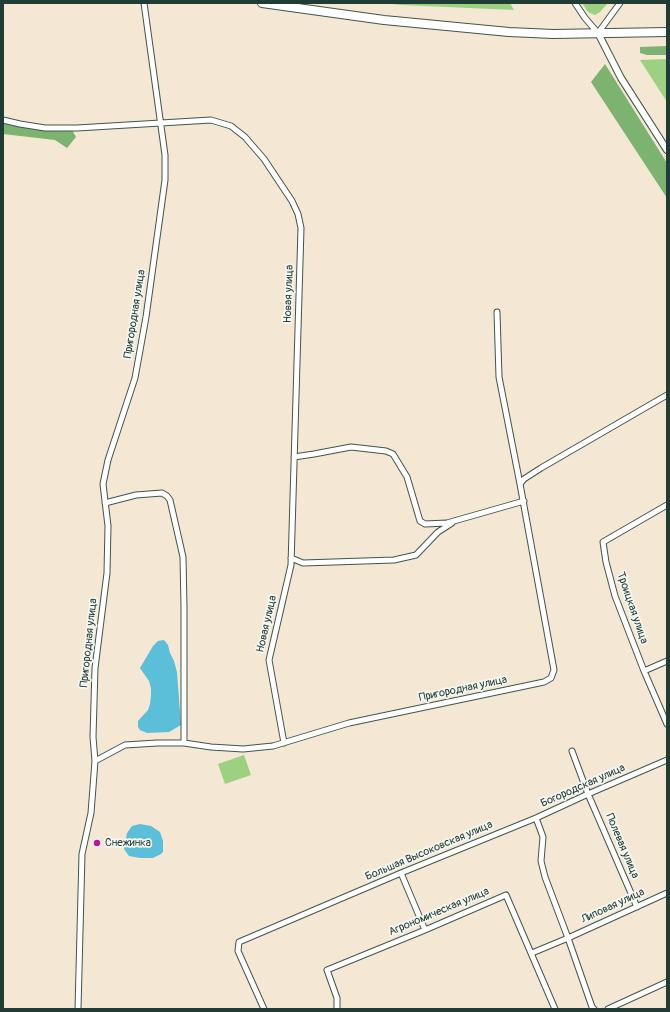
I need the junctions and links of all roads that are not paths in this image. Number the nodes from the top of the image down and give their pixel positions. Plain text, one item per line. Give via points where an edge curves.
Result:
1 (144, 3) edge
2 (262, 3) edge
3 (575, 3) edge
4 (620, 3) edge
5 (667, 32) edge
6 (598, 33) junction
7 (3, 120) edge
8 (160, 124) junction
9 (667, 150) edge
10 (497, 312) dead end
11 (667, 395) edge
12 (294, 457) junction
13 (520, 484) junction
14 (524, 501) junction
15 (105, 503) junction
16 (667, 505) edge
17 (455, 521) junction
18 (291, 558) junction
19 (667, 661) edge
20 (644, 671) junction
21 (667, 724) edge
22 (184, 743) junction
23 (284, 743) junction
24 (572, 751) dead end
25 (667, 760) edge
26 (95, 761) junction
27 (588, 794) junction
28 (536, 818) junction
29 (400, 873) junction
30 (667, 893) edge
31 (637, 907) junction
32 (425, 930) junction
33 (568, 938) junction
34 (532, 953) junction
35 (667, 982) edge
36 (78, 1009) edge
37 (264, 1009) edge
38 (336, 1009) edge
39 (556, 1009) edge
40 (594, 1009) edge
41 (608, 1009) edge

1 - 8 street, Пригородная улица
2 - 6 main road via 463,28 553,34
3 - 6 street
4 - 6 street
5 - 6 main road
6 - 9 street via 613,65
7 - 8 street, Новая улица via 45,128
8 - 12 street, Новая улица via 210,120 230,126 245,137 264,159 298,214 301,228
8 - 15 street, Пригородная улица via 165,155 165,180 146,317 135,378 108,460 103,484
10 - 13 street, Пригородная улица via 499,377
11 - 13 street via 541,468
12 - 17 street via 351,447 386,451 393,454 407,477 420,521 425,524
12 - 18 street, Новая улица
13 - 14 street, Пригородная улица
14 - 17 street
14 - 23 street, Пригородная улица via 554,670 551,678 544,682 349,723
15 - 22 street via 136,495 162,493 170,500 183,557
15 - 26 street, Пригородная улица via 108,526 107,572 95,668
16 - 20 street, Троицкая улица via 603,542 615,596
17 - 18 street via 438,532 416,555 394,560 303,563
18 - 23 street, Новая улица via 270,660
19 - 20 street
20 - 21 street, Троицкая улица
22 - 23 street, Пригородная улица via 243,749
22 - 26 street, Пригородная улица via 125,745
24 - 27 street, Полевая улица
25 - 27 street, Богородская улица
26 - 36 street, Пригородная улица via 91,813 82,854
27 - 28 street, Богородская улица
27 - 31 street, Полевая улица
28 - 29 street, Большая Высоковская улица
28 - 33 street, Богородская улица via 543,837 541,861 545,877
29 - 32 street
29 - 37 street, Большая Высоковская улица via 239,942 238,951
30 - 31 street, Липовая улица
31 - 33 street, Липовая улица
32 - 34 street, Агрономическая улица via 506,895
32 - 38 street, Агрономическая улица via 327,970 337,998
33 - 34 street, Липовая улица
33 - 40 street, Богородская улица
34 - 39 street, Агрономическая улица
35 - 41 street

